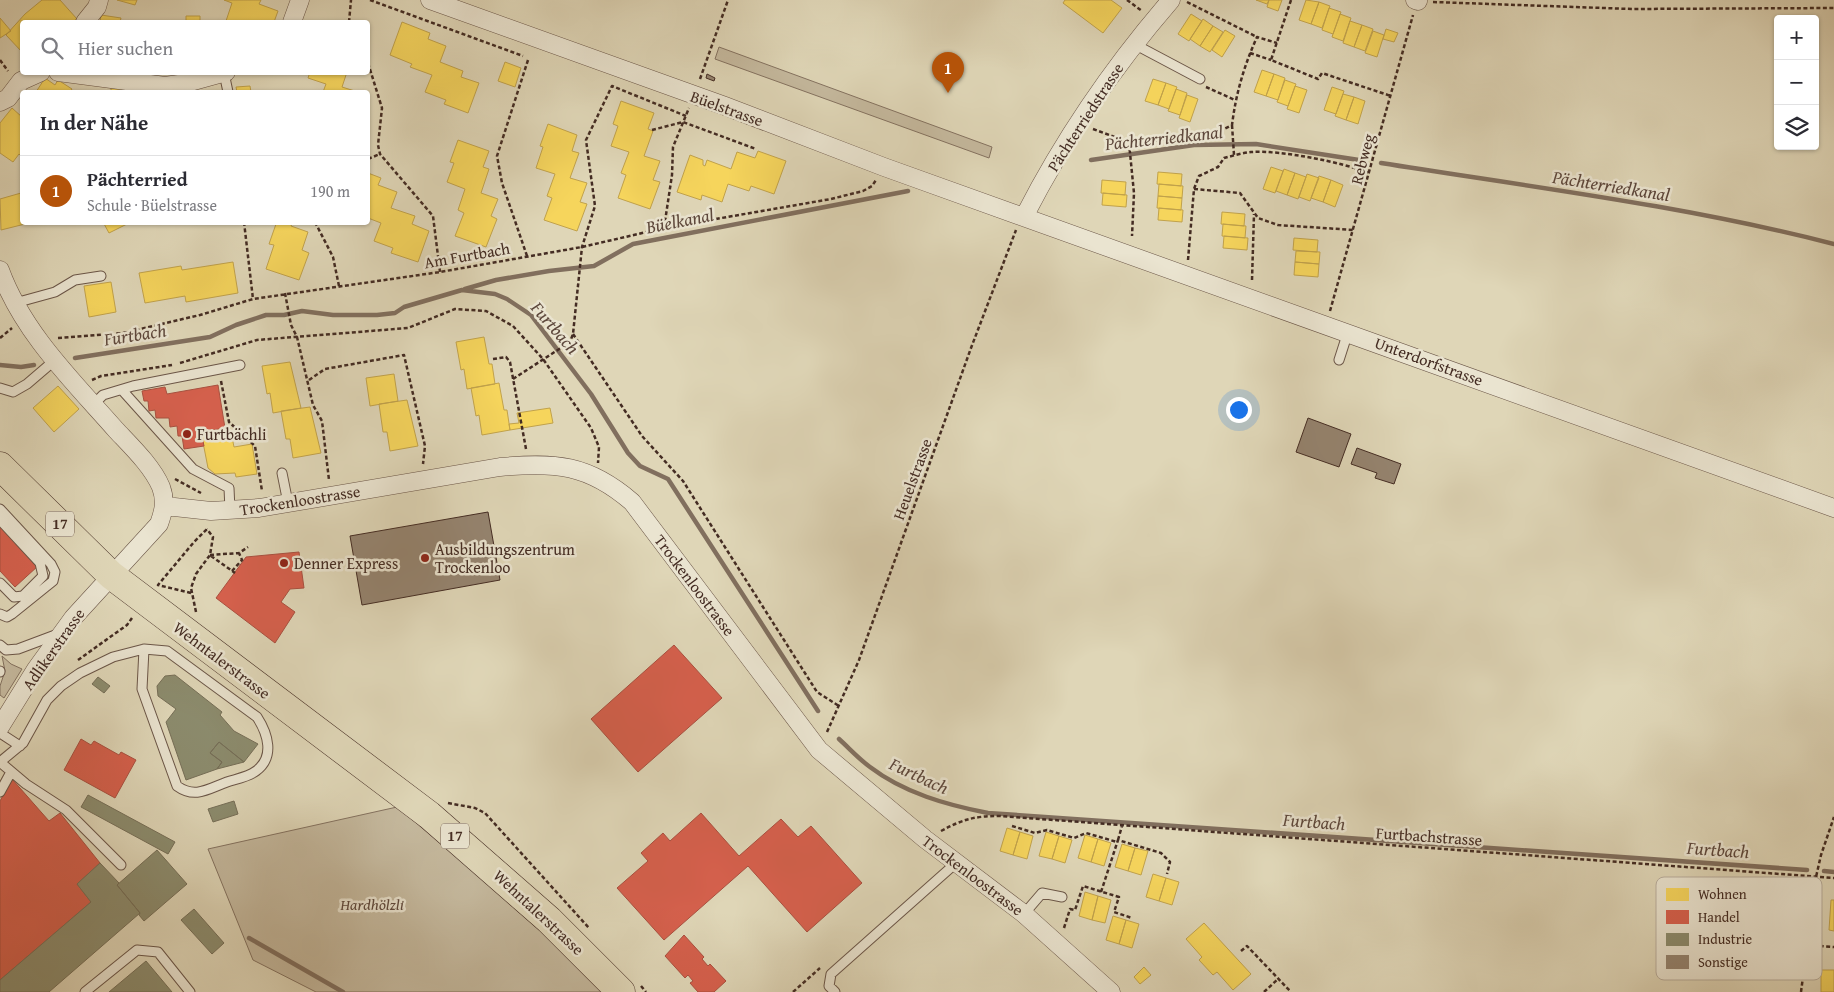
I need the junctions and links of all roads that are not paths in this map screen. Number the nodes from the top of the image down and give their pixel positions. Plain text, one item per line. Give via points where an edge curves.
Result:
1 (99, 0) edge
2 (300, 0) edge
3 (430, 0) edge
4 (1171, 0) edge
5 (87, 20) edge
6 (293, 20) edge
7 (1134, 44) junction
8 (35, 75) edge
9 (81, 75) edge
10 (217, 75) edge
11 (225, 75) edge
12 (1200, 79) dead end
13 (228, 90) edge
14 (0, 102) edge
15 (1023, 215) junction
16 (0, 270) edge
17 (101, 276) dead end
18 (15, 303) junction
19 (1348, 332) junction
20 (55, 360) junction
21 (1339, 360) dead end
22 (240, 365) dead end
23 (0, 388) edge
24 (122, 390) junction
25 (95, 403) junction
26 (0, 466) edge
27 (282, 472) dead end
28 (288, 503) junction
29 (165, 506) junction
30 (1834, 508) edge
31 (0, 510) edge
32 (230, 510) junction
33 (0, 514) edge
34 (111, 575) junction
35 (0, 583) edge
36 (0, 614) edge
37 (63, 632) junction
38 (2, 649) edge
39 (144, 649) junction
40 (2, 721) edge
41 (20, 746) junction
42 (0, 762) edge
43 (11, 772) junction
44 (0, 792) edge
45 (956, 863) junction
46 (122, 865) dead end
47 (1062, 897) dead end
48 (1024, 914) junction
49 (85, 992) edge
50 (190, 992) edge
51 (621, 992) edge
52 (834, 992) edge
53 (1111, 992) edge

1 - 5 street
2 - 6 street
3 - 15 street, Büelstrasse
4 - 7 street, Pächterriedstrasse
7 - 12 lane
7 - 15 street, Pächterriedstrasse via 1093,98
8 - 14 street via 22,81 8,98
9 - 10 street via 165,86
11 - 13 lane
15 - 19 street, Unterdorfstrasse
16 - 18 street
17 - 18 lane via 76,280 55,292
18 - 20 street via 40,343
19 - 21 lane
19 - 30 street, Unterdorfstrasse
20 - 23 lane via 13,392
20 - 25 street
22 - 24 lane
24 - 25 lane via 103,395
24 - 32 lane via 193,468 229,488
25 - 29 street via 157,481
26 - 34 main road, 17
27 - 28 lane
28 - 32 street, Trockenloostrasse
28 - 45 street, Trockenloostrasse via 539,464 567,467 597,477 632,502 819,750
29 - 32 street, Trockenloostrasse
29 - 34 street via 159,524
31 - 36 lane via 55,572 52,581 12,614 7,617
33 - 35 lane via 3,522 40,563 43,576 23,596 14,597
34 - 37 street, Adlikerstrasse
34 - 51 main road, Wehntalerstrasse / 17 via 429,815 550,920
37 - 38 lane via 18,650
37 - 40 street, Adlikerstrasse
39 - 39 lane via 167,652 257,716 266,730 269,746 265,762 255,772 199,792 186,793 177,786 142,689
39 - 41 lane via 113,657 60,686 47,700
40 - 41 lane
41 - 42 lane
42 - 43 lane
43 - 44 lane
43 - 46 lane via 66,810
45 - 48 street, Trockenloostrasse
45 - 52 lane via 831,974 829,986
47 - 48 lane via 1042,893
48 - 53 street, Trockenloostrasse
49 - 50 lane via 137,950 158,952

